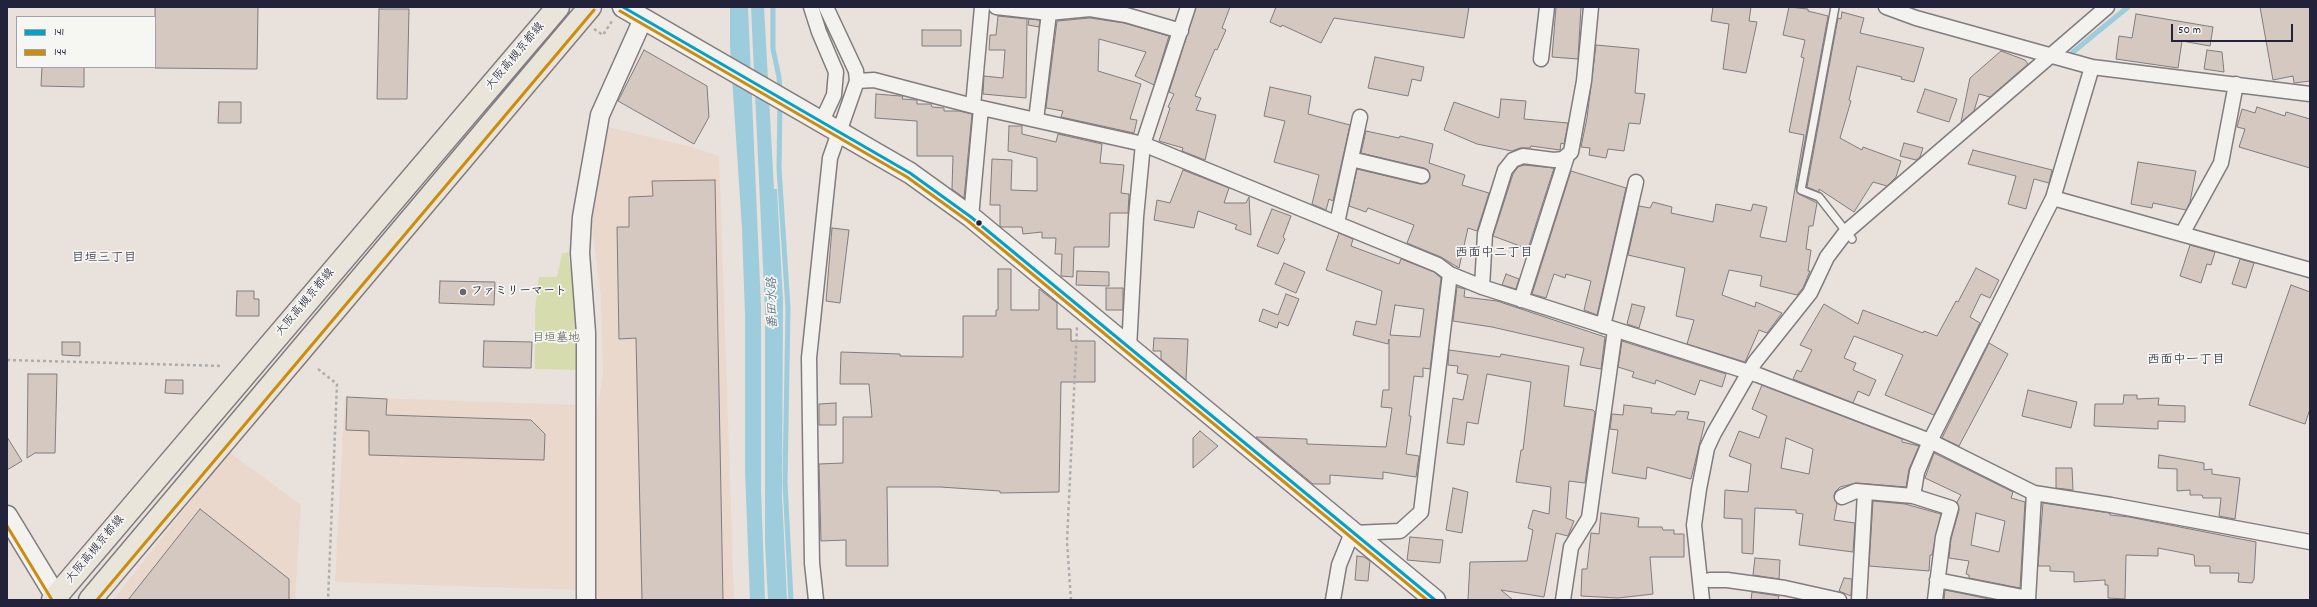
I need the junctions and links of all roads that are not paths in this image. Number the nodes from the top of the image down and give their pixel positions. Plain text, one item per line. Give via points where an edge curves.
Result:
1 (558, 7) edge
2 (590, 7) edge
3 (811, 7) edge
4 (826, 7) edge
5 (982, 7) edge
6 (996, 7) edge
7 (1188, 7) edge
8 (1548, 7) edge
9 (1591, 7) edge
10 (1835, 7) edge
11 (1886, 7) edge
12 (2107, 7) edge
13 (618, 13) edge
14 (1049, 13) junction
15 (643, 19) junction
16 (1181, 31) junction
17 (2049, 56) junction
18 (1541, 59) dead end
19 (2092, 67) junction
20 (856, 81) junction
21 (2236, 84) junction
22 (2310, 94) edge
23 (977, 107) junction
24 (1360, 116) dead end
25 (1036, 120) junction
26 (822, 121) junction
27 (840, 131) junction
28 (1143, 144) junction
29 (1568, 156) junction
30 (1351, 159) junction
31 (1422, 176) dead end
32 (1636, 182) dead end
33 (2053, 198) junction
34 (971, 217) junction
35 (1337, 223) junction
36 (2182, 234) junction
37 (1849, 236) junction
38 (2310, 270) edge
39 (1450, 274) junction
40 (1482, 287) junction
41 (1521, 300) junction
42 (1609, 328) junction
43 (1129, 348) junction
44 (1749, 372) junction
45 (1930, 441) junction
46 (1865, 492) junction
47 (2034, 493) junction
48 (1913, 496) junction
49 (1842, 498) dead end
50 (7, 516) edge
51 (1352, 533) junction
52 (2310, 542) edge
53 (1710, 580) dead end
54 (1937, 580) junction
55 (56, 599) edge
56 (2028, 599) edge
57 (90, 600) edge
58 (586, 600) edge
59 (816, 600) edge
60 (1333, 600) edge
61 (1434, 600) edge
62 (1563, 600) edge
63 (1702, 600) edge
64 (1839, 600) edge
65 (1858, 600) edge
66 (1935, 600) edge

1 - 55 main road, 大阪高槻京都線
2 - 57 main road, 大阪高槻京都線
3 - 26 street via 836,72 834,95
4 - 20 street via 856,71
5 - 23 street
6 - 14 street
7 - 16 street
8 - 18 street
9 - 29 street via 1578,121
10 - 37 lane via 1801,190 1819,197
11 - 17 street
12 - 17 street
13 - 15 main road
14 - 16 street via 1090,9 1126,15
14 - 25 street
15 - 26 main road
15 - 58 street via 600,116 582,217 580,253 586,333
16 - 28 street
17 - 19 street
17 - 37 street
19 - 21 street
19 - 33 street
20 - 23 street via 874,80
20 - 27 street
21 - 22 street
21 - 36 street via 2221,163
23 - 25 street
23 - 34 street
24 - 30 street
25 - 28 street
26 - 27 main road
27 - 34 main road via 910,173
27 - 59 street via 834,141 830,158 809,358 812,563
28 - 35 street
28 - 43 street
29 - 40 street via 1554,160 1523,156 1513,160 1505,170 1484,234
29 - 41 street
30 - 31 street
30 - 35 street
32 - 42 street
33 - 36 street
33 - 45 street
34 - 43 main road
35 - 39 street via 1438,265
36 - 38 street
37 - 44 street via 1827,257 1810,293
39 - 40 street
39 - 51 street via 1421,512 1400,531
40 - 41 street
41 - 42 street
42 - 44 street
42 - 62 street via 1589,518 1571,547
43 - 51 main road
44 - 45 street
44 - 63 street via 1714,433 1699,489 1694,525
45 - 47 street
45 - 48 street via 1917,472
46 - 48 street
46 - 49 street via 1856,491
46 - 65 street
47 - 52 street
47 - 56 street
48 - 54 street via 1951,508 1943,537
50 - 55 main road
51 - 60 street via 1339,565
51 - 61 main road
53 - 64 street via 1785,588
54 - 56 street
54 - 66 street

